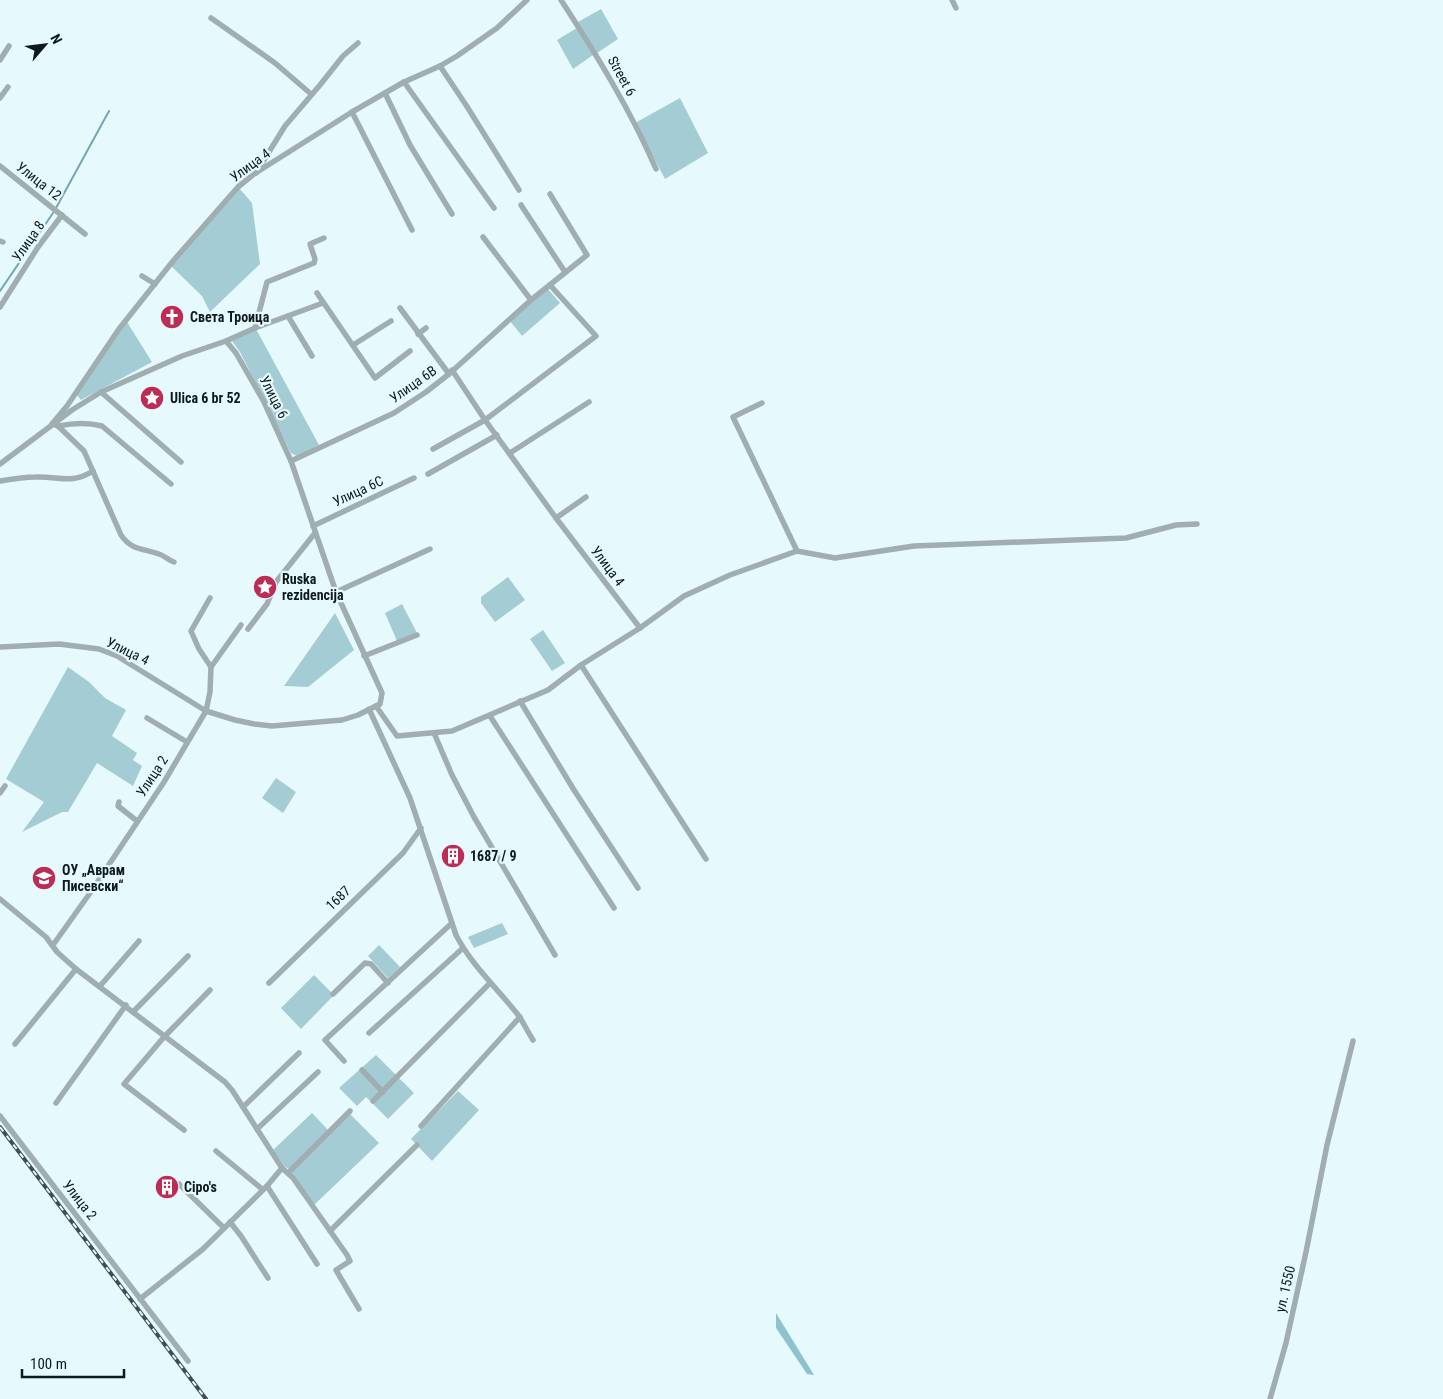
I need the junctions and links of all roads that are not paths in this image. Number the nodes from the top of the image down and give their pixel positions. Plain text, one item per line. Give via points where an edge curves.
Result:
1 (527, 0) edge
2 (952, 0) edge
3 (564, 1) edge
4 (956, 8) dead end
5 (210, 18) dead end
6 (358, 43) dead end
7 (9, 46) dead end
8 (0, 60) edge
9 (440, 66) junction
10 (404, 82) junction
11 (8, 87) dead end
12 (385, 93) junction
13 (311, 94) junction
14 (0, 98) edge
15 (352, 112) junction
16 (0, 166) edge
17 (656, 168) dead end
18 (254, 174) junction
19 (519, 190) dead end
20 (550, 194) dead end
21 (521, 205) dead end
22 (494, 208) dead end
23 (452, 214) dead end
24 (62, 215) junction
25 (412, 230) dead end
26 (85, 234) dead end
27 (483, 237) dead end
28 (324, 238) dead end
29 (565, 272) junction
30 (142, 276) dead end
31 (155, 284) junction
32 (550, 285) junction
33 (317, 293) dead end
34 (531, 300) junction
35 (323, 303) junction
36 (0, 307) edge
37 (400, 308) dead end
38 (288, 316) junction
39 (391, 321) dead end
40 (256, 328) junction
41 (426, 328) dead end
42 (418, 334) junction
43 (226, 341) junction
44 (353, 345) junction
45 (410, 351) dead end
46 (312, 356) dead end
47 (450, 372) junction
48 (101, 392) junction
49 (589, 402) dead end
50 (762, 403) dead end
51 (485, 420) junction
52 (55, 425) junction
53 (496, 435) junction
54 (433, 449) dead end
55 (510, 453) junction
56 (291, 461) junction
57 (181, 462) dead end
58 (0, 464) edge
59 (93, 471) junction
60 (428, 474) dead end
61 (414, 478) dead end
62 (0, 481) edge
63 (170, 484) dead end
64 (586, 496) dead end
65 (556, 518) junction
66 (1197, 524) dead end
67 (313, 526) junction
68 (315, 533) junction
69 (430, 548) dead end
70 (797, 551) junction
71 (174, 562) dead end
72 (336, 592) junction
73 (210, 598) dead end
74 (241, 625) dead end
75 (640, 628) junction
76 (248, 629) dead end
77 (418, 635) dead end
78 (0, 647) edge
79 (364, 656) junction
80 (581, 665) junction
81 (211, 667) junction
82 (520, 702) junction
83 (376, 706) junction
84 (369, 709) junction
85 (206, 711) junction
86 (490, 716) junction
87 (147, 718) dead end
88 (434, 733) junction
89 (187, 742) junction
90 (5, 786) dead end
91 (0, 793) edge
92 (119, 802) dead end
93 (137, 822) junction
94 (421, 828) junction
95 (706, 859) dead end
96 (638, 888) dead end
97 (0, 899) edge
98 (614, 908) dead end
99 (452, 923) junction
100 (139, 941) dead end
101 (52, 945) junction
102 (463, 948) junction
103 (555, 955) dead end
104 (188, 956) dead end
105 (76, 969) junction
106 (388, 982) junction
107 (490, 982) junction
108 (269, 983) dead end
109 (100, 986) junction
110 (210, 990) dead end
111 (333, 994) dead end
112 (126, 1005) junction
113 (133, 1012) junction
114 (520, 1017) junction
115 (370, 1032) dead end
116 (164, 1037) junction
117 (533, 1040) dead end
118 (1353, 1042) dead end
119 (15, 1044) dead end
120 (299, 1053) dead end
121 (344, 1061) dead end
122 (362, 1070) dead end
123 (318, 1072) dead end
124 (383, 1092) junction
125 (373, 1101) dead end
126 (56, 1103) dead end
127 (243, 1107) junction
128 (350, 1111) dead end
129 (0, 1116) edge
130 (420, 1126) dead end
131 (257, 1129) junction
132 (184, 1130) dead end
133 (417, 1145) dead end
134 (216, 1151) dead end
135 (282, 1168) junction
136 (288, 1172) junction
137 (179, 1184) dead end
138 (265, 1188) junction
139 (230, 1222) junction
140 (224, 1228) junction
141 (330, 1231) junction
142 (317, 1264) dead end
143 (268, 1278) dead end
144 (140, 1299) junction
145 (359, 1309) dead end
146 (188, 1361) dead end
147 (1270, 1399) edge

1 - 9 street, Улица 4 via 497,28
2 - 4 street
3 - 17 street, Street 6 via 636,126
5 - 13 street via 274,63
6 - 13 street
7 - 8 street
9 - 10 street, Улица 4
9 - 19 street
10 - 12 street, Улица 4
10 - 22 street
11 - 14 street
12 - 15 street, Улица 4
12 - 23 street via 410,145
13 - 18 street via 284,126
15 - 18 street, Улица 4
15 - 25 street
16 - 24 street, Улица 12
18 - 31 street, Улица 4 via 219,208
20 - 29 street, Улица 6B via 587,255
21 - 29 street
24 - 26 street, Улица 8
24 - 36 street, Улица 8
27 - 34 street
28 - 40 street via 310,244 314,263 267,282
29 - 32 street, Улица 6B
30 - 31 street
31 - 52 street, Улица 4 via 119,329
32 - 34 street, Улица 6B
32 - 51 street via 596,336
33 - 35 street
34 - 47 street, Улица 6B
35 - 38 street
35 - 44 street
37 - 42 street, Улица 4
38 - 40 street
38 - 46 street
39 - 44 street
40 - 43 street
41 - 42 street
42 - 47 street, Улица 4
43 - 48 street via 182,356
43 - 56 street, Улица 6 via 264,402
44 - 45 street via 375,378
47 - 51 street, Улица 4
47 - 56 street, Улица 6B via 394,413
48 - 52 street
48 - 57 street
49 - 55 street
50 - 70 street via 733,417
51 - 53 street, Улица 4
51 - 54 street
52 - 58 street
52 - 59 street via 84,451
52 - 63 street via 92,423 102,426
53 - 55 street, Улица 4
53 - 60 street
55 - 65 street, Улица 4
56 - 67 street, Улица 6
59 - 62 street via 82,478 37,476
59 - 71 street via 124,540 136,549
61 - 67 street, Улица 6C
64 - 65 street
65 - 75 street, Улица 4
66 - 70 street via 1176,525 1126,538 914,546 835,558
67 - 68 street, Улица 6
68 - 72 street, Улица 6
68 - 76 street via 276,582 267,604
69 - 72 street
70 - 75 street via 684,596
72 - 79 street, Улица 6
73 - 81 street via 191,630
74 - 81 street
75 - 80 street
77 - 79 street
78 - 85 street, Улица 4 via 59,644 99,649 125,661
79 - 83 street, Улица 6 via 382,693 380,704
80 - 82 street via 548,690
80 - 95 street
81 - 85 street
82 - 86 street
82 - 96 street
83 - 84 street, Улица 4
83 - 88 street via 397,736
84 - 85 street, Улица 4 via 342,720 272,726
84 - 94 street
85 - 89 street, Улица 2
86 - 88 street via 452,731
86 - 98 street
87 - 89 street
88 - 103 street via 474,817
89 - 93 street, Улица 2
90 - 91 street
92 - 93 street, Улица 2 via 118,806
93 - 101 street, Улица 2
94 - 99 street
94 - 108 street, 1687 via 403,853
97 - 101 street
99 - 102 street
99 - 106 street
100 - 109 street
101 - 105 street
102 - 107 street
102 - 115 street
104 - 113 street
105 - 109 street
105 - 119 street
106 - 111 street via 371,964 365,963
106 - 121 street via 325,1040
107 - 114 street
107 - 124 street
109 - 112 street
110 - 116 street
112 - 113 street
112 - 126 street
113 - 116 street
114 - 117 street
114 - 130 street
116 - 127 street via 225,1082
116 - 132 street via 124,1084
118 - 147 street, ул. 1550 via 1286,1343
120 - 127 street
122 - 124 street
123 - 131 street
124 - 125 street
127 - 131 street
128 - 136 street
129 - 144 street, Улица 2
131 - 135 street
133 - 141 street
134 - 138 street
135 - 136 street
135 - 138 street
136 - 141 street
137 - 140 street
138 - 139 street
138 - 142 street
139 - 140 street
139 - 143 street
140 - 144 street via 189,1262
141 - 145 street via 350,1261 336,1270
144 - 146 street, Улица 2

